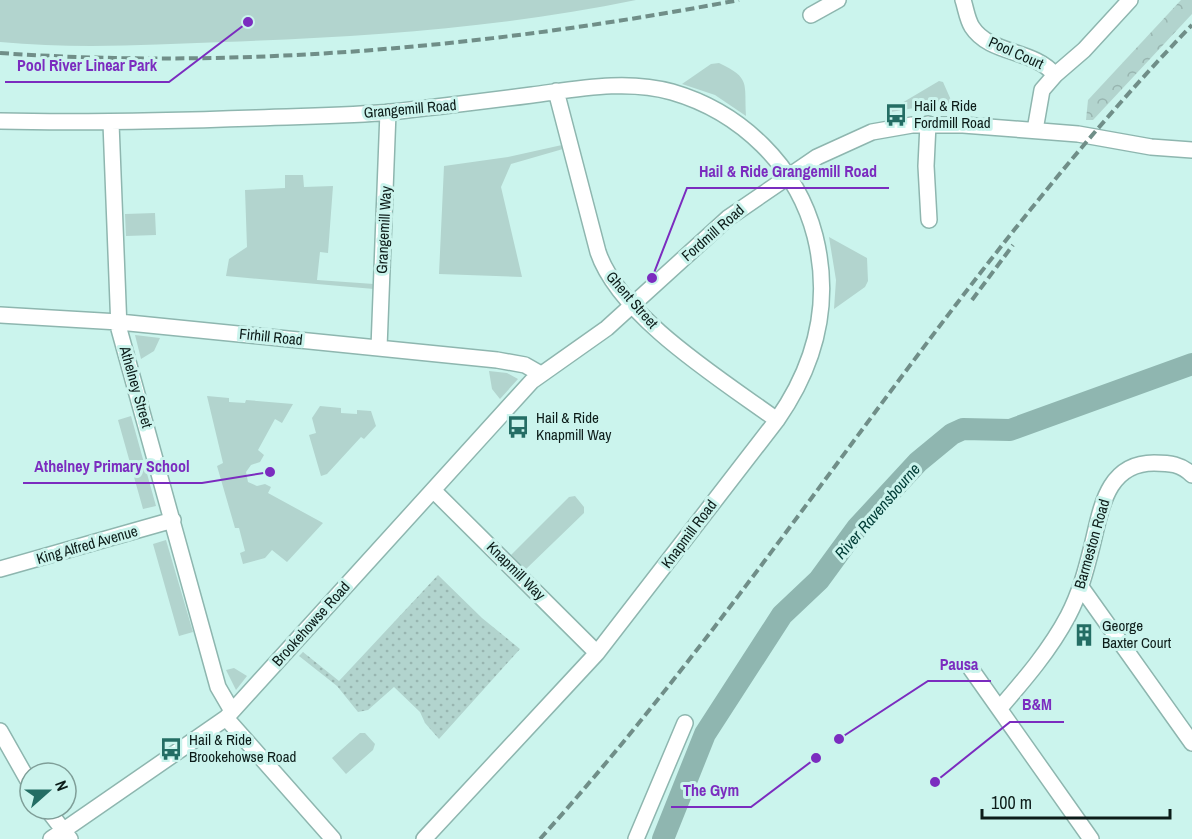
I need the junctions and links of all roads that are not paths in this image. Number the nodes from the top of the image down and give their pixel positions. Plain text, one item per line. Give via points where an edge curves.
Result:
1 (838, 0) edge
2 (963, 0) edge
3 (1130, 0) edge
4 (811, 15) dead end
5 (1055, 75) junction
6 (556, 91) junction
7 (388, 112) junction
8 (0, 121) edge
9 (111, 123) junction
10 (928, 124) junction
11 (1035, 130) junction
12 (1192, 150) edge
13 (789, 176) junction
14 (929, 220) dead end
15 (634, 305) junction
16 (0, 315) edge
17 (118, 322) junction
18 (379, 348) junction
19 (539, 373) junction
20 (777, 420) junction
21 (1192, 475) edge
22 (433, 490) junction
23 (173, 520) junction
24 (0, 568) edge
25 (1081, 588) junction
26 (597, 653) junction
27 (971, 669) dead end
28 (1000, 708) junction
29 (229, 715) junction
30 (685, 723) dead end
31 (0, 731) edge
32 (1192, 743) edge
33 (18, 763) edge
34 (54, 821) edge
35 (62, 836) edge
36 (333, 839) edge
37 (424, 839) edge
38 (636, 839) edge
39 (1091, 839) edge

1 - 4 street
2 - 5 street, Pool Court via 972,27 982,38 1041,62
3 - 5 street, Pool Court
5 - 11 street, Pool Court via 1042,90
6 - 7 street, Grangemill Road
6 - 13 street, Grangemill Road via 625,86 692,99 747,132 776,158
6 - 15 street, Ghent Street via 603,266
7 - 9 street, Grangemill Road
7 - 18 street, Grangemill Way
8 - 9 street, Grangemill Road
9 - 17 street, Athelney Street
10 - 11 street, Fordmill Road
10 - 13 street, Fordmill Road via 888,128 858,138
10 - 14 street
11 - 12 street, Fordmill Road
13 - 15 street, Fordmill Road via 721,224
13 - 20 street, Knapmill Road via 813,230 821,264 823,301 807,369
15 - 19 street, Fordmill Road via 594,338
15 - 20 street, Ghent Street via 676,346
16 - 17 street, Firhill Road
17 - 18 street, Firhill Road
17 - 23 street, Athelney Street
18 - 19 street, Firhill Road via 507,361
19 - 22 street, Brookehowse Road
20 - 26 street, Knapmill Road
21 - 25 street, Barmeston Road via 1183,466 1148,463 1119,476 1099,510
22 - 26 street, Knapmill Way
22 - 29 street, Brookehowse Road
23 - 24 street, King Alfred Avenue
23 - 29 street, Athelney Street
25 - 28 street, Barmeston Road via 1049,650
25 - 32 street
26 - 37 street, Knapmill Road
27 - 28 street
28 - 39 street
29 - 35 street, Brookehowse Road
29 - 36 street, Athelney Street
30 - 38 street
31 - 33 street
34 - 35 street

